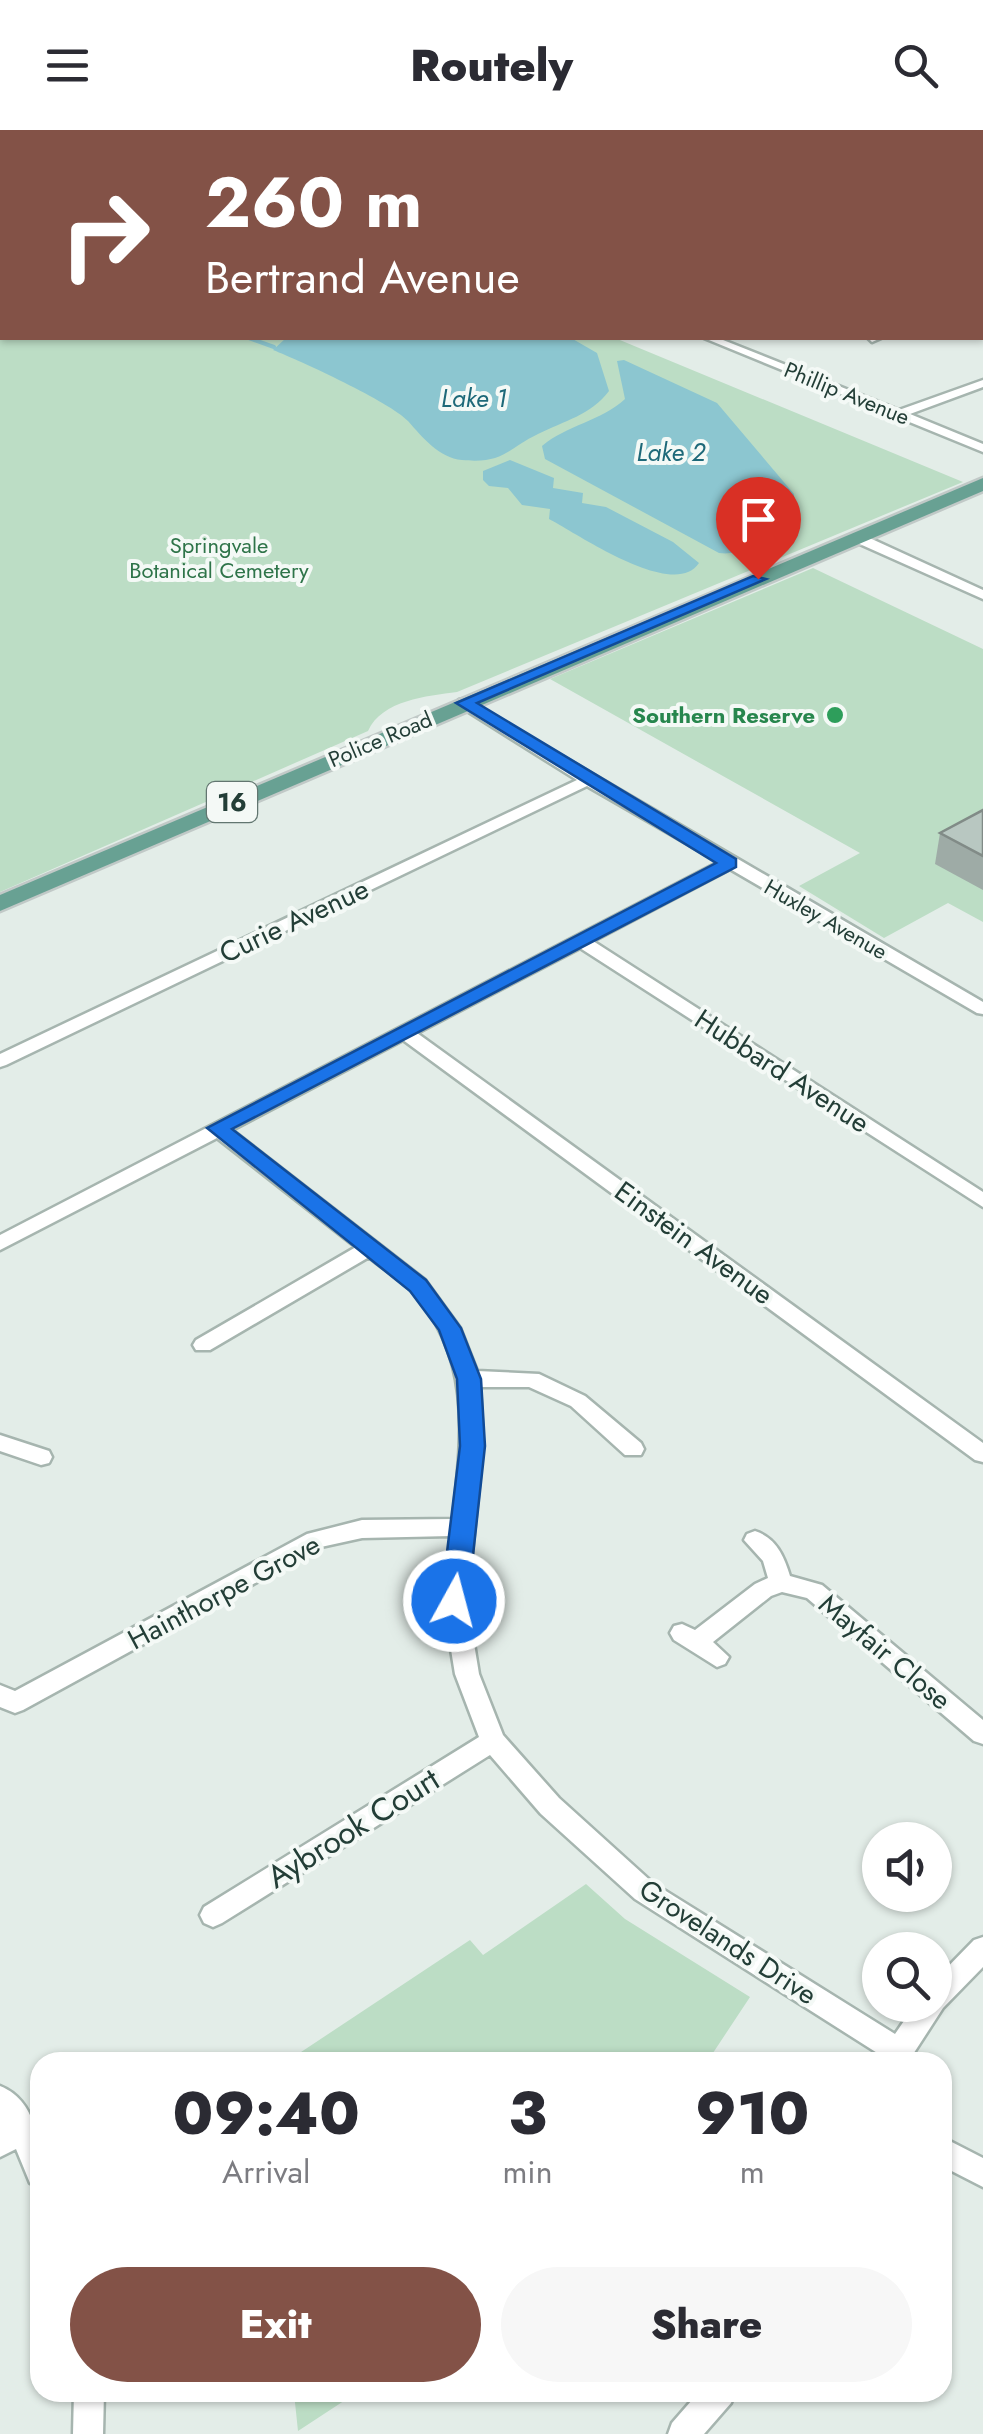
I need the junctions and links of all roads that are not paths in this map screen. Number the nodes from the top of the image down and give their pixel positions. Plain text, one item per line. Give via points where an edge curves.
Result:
1 (715, 340) edge
2 (983, 383) edge
3 (903, 416) junction
4 (983, 448) edge
5 (983, 484) edge
6 (858, 538) junction
7 (983, 595) edge
8 (464, 703) junction
9 (588, 780) junction
10 (730, 863) junction
11 (0, 904) edge
12 (582, 941) junction
13 (983, 1009) edge
14 (405, 1033) junction
15 (0, 1061) edge
16 (218, 1128) junction
17 (983, 1200) edge
18 (0, 1243) edge
19 (370, 1246) junction
20 (203, 1346) dead end
21 (469, 1379) junction
22 (0, 1443) edge
23 (633, 1449) dead end
24 (983, 1454) edge
25 (41, 1458) dead end
26 (464, 1527) junction
27 (755, 1540) dead end
28 (781, 1583) junction
29 (699, 1644) dead end
30 (0, 1695) edge
31 (983, 1734) edge
32 (493, 1741) junction
33 (212, 1916) dead end
34 (983, 1949) edge
35 (952, 1982) edge
36 (919, 2022) edge
37 (887, 2052) edge
38 (898, 2052) edge
39 (0, 2100) edge
40 (11, 2136) edge
41 (952, 2156) edge
42 (30, 2160) edge
43 (983, 2173) edge
44 (89, 2402) edge
45 (711, 2402) edge
46 (88, 2434) edge
47 (683, 2434) edge

1 - 3 street, Phillip Avenue
2 - 3 street
3 - 4 street, Phillip Avenue
5 - 6 main road, Police Road / 16
6 - 7 street
6 - 8 main road, Police Road / 16
8 - 9 street, Huxley Avenue
8 - 11 main road, Police Road / 16
9 - 10 street, Huxley Avenue
9 - 15 street, Curie Avenue
10 - 12 street
10 - 13 street, Huxley Avenue
12 - 14 street
12 - 17 street, Hubbard Avenue
14 - 16 street
14 - 24 street, Einstein Avenue
16 - 18 street
16 - 19 street, Grovelands Drive
19 - 20 street
19 - 21 street, Grovelands Drive via 418,1285 450,1328
21 - 23 street via 532,1379 578,1402
21 - 26 street, Grovelands Drive via 472,1446
22 - 25 street
26 - 30 street, Hainthorpe Grove via 362,1528 315,1540 15,1704
26 - 32 street, Grovelands Drive via 454,1601 467,1674
27 - 28 street via 773,1557
28 - 29 street via 763,1590
28 - 31 street, Mayfair Close via 814,1591
32 - 33 street, Aybrook Court
32 - 37 street, Grovelands Drive via 550,1806 644,1891
34 - 35 street
36 - 38 street
39 - 40 street
40 - 42 street
41 - 43 street
44 - 46 street
45 - 47 street

